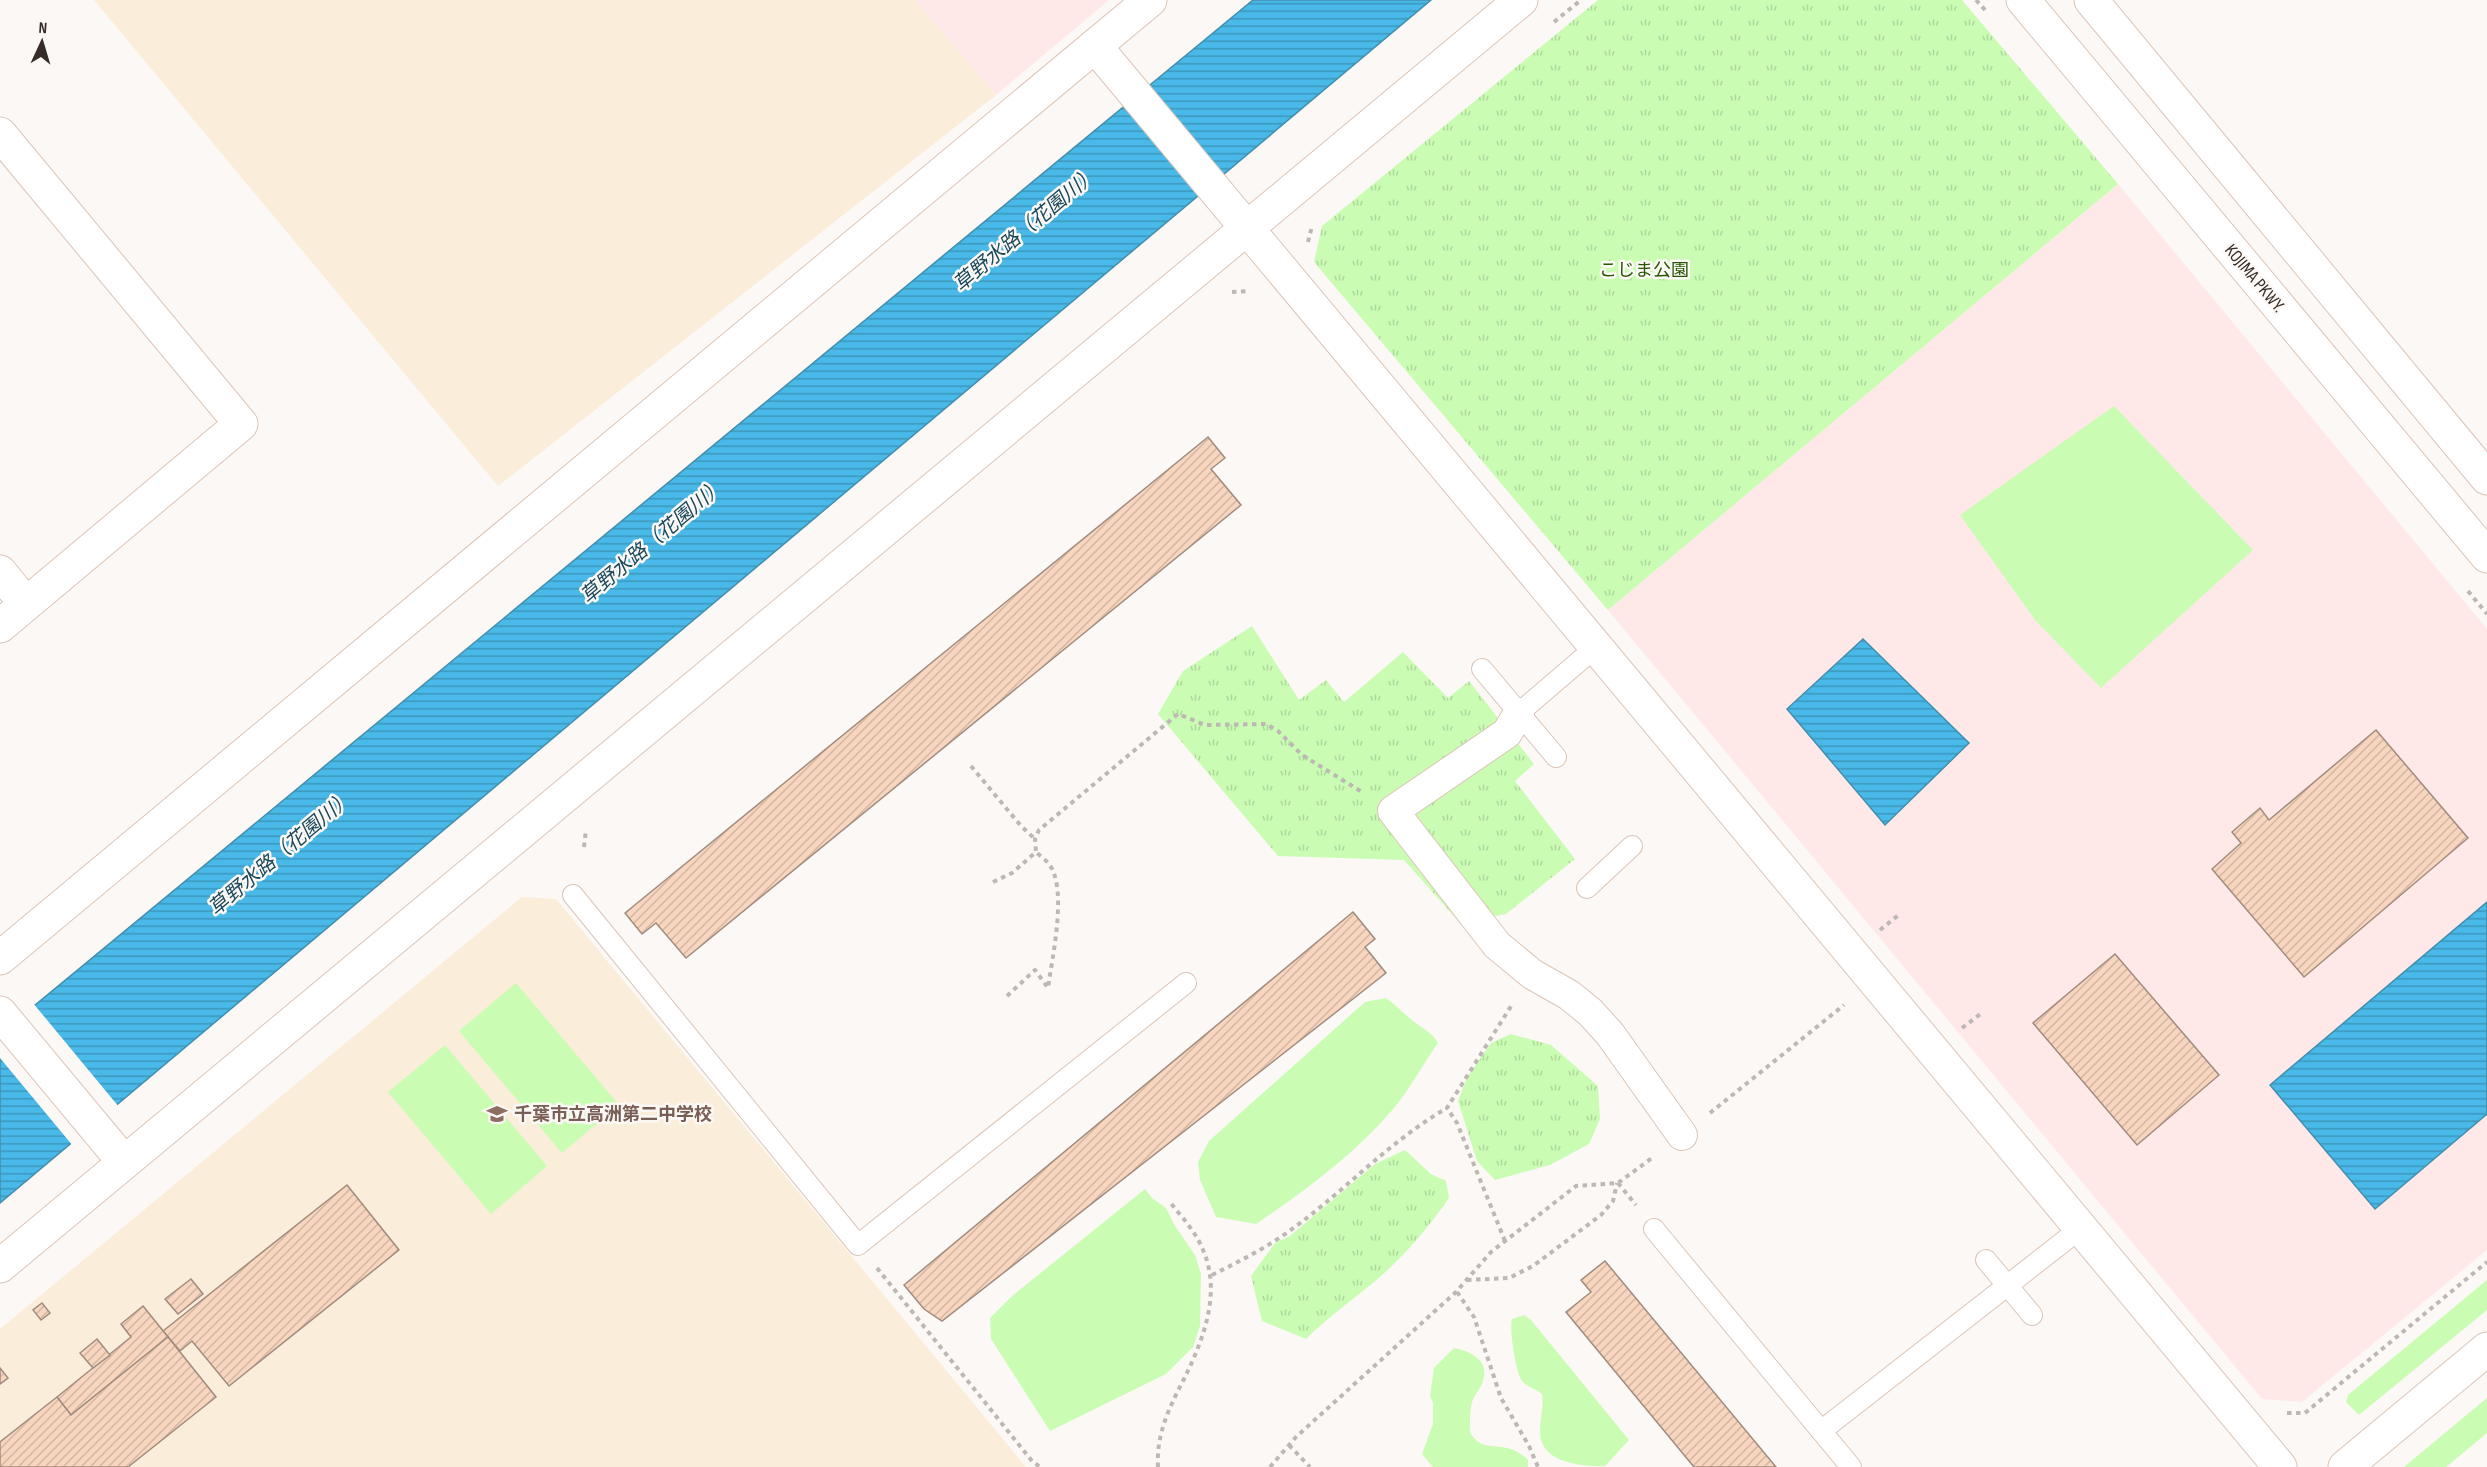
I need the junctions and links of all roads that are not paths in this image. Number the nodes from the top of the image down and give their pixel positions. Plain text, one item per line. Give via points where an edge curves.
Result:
1 (1150, 0) edge
2 (1521, 0) edge
3 (2023, 0) edge
4 (2091, 0) edge
5 (1095, 46) junction
6 (0, 134) edge
7 (1247, 228) junction
8 (2487, 478) edge
9 (2487, 556) edge
10 (0, 572) edge
11 (26, 604) junction
12 (0, 626) edge
13 (1597, 646) junction
14 (1482, 669) dead end
15 (1519, 713) junction
16 (1556, 757) dead end
17 (1632, 846) dead end
18 (1587, 888) dead end
19 (573, 895) dead end
20 (0, 958) edge
21 (1186, 983) dead end
22 (0, 1013) edge
23 (1682, 1136) road end
24 (124, 1162) junction
25 (2080, 1228) junction
26 (1654, 1229) dead end
27 (1986, 1260) dead end
28 (0, 1266) edge
29 (2007, 1285) junction
30 (2032, 1315) dead end
31 (2487, 1349) edge
32 (1821, 1431) junction
33 (1851, 1467) edge
34 (2280, 1467) edge
35 (2345, 1467) edge

1 - 5 street
2 - 7 street
3 - 9 street, KOJIMA PKWY.
4 - 8 street
5 - 7 street
5 - 20 street
6 - 11 street via 241,424
7 - 13 street
7 - 24 street
10 - 11 street
11 - 12 street
13 - 15 lane
13 - 25 street
14 - 15 lane
15 - 16 lane
15 - 23 street via 1507,733 1393,811 1497,945 1532,974 1569,995 1610,1034
17 - 18 lane
19 - 21 lane via 858,1245
22 - 24 street
24 - 28 street
25 - 29 lane
25 - 34 street
26 - 32 lane
27 - 29 lane
29 - 30 lane
29 - 32 lane
31 - 35 street
32 - 33 lane

